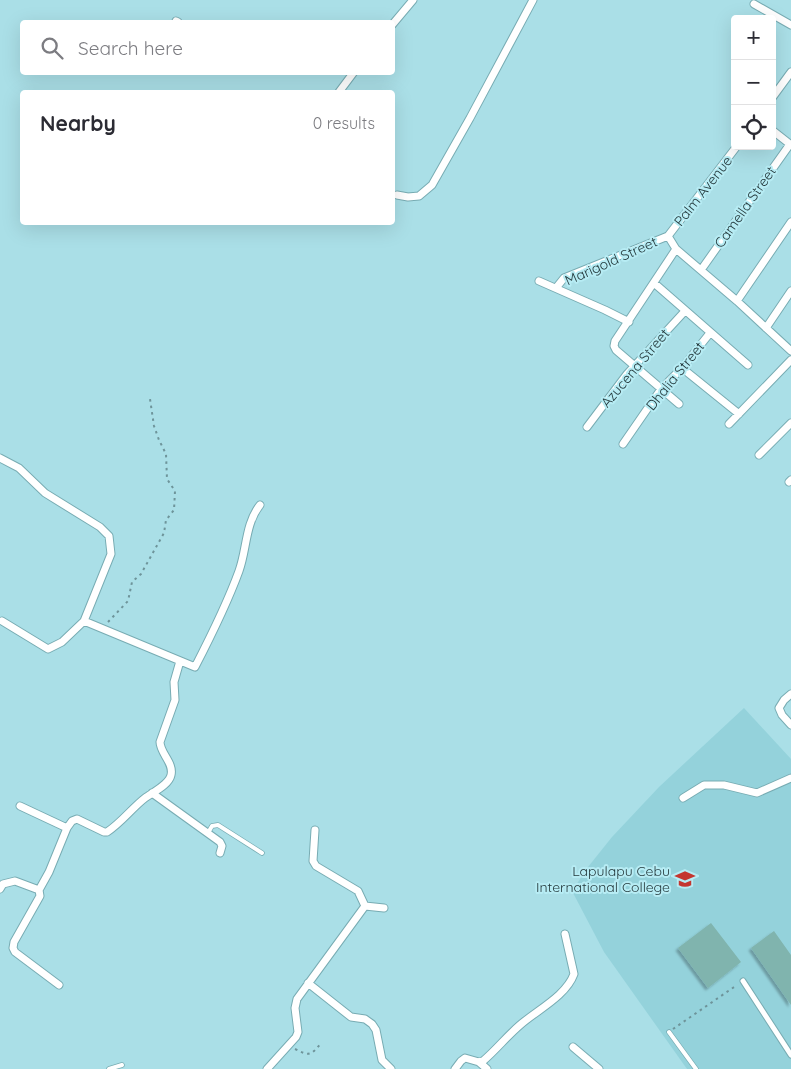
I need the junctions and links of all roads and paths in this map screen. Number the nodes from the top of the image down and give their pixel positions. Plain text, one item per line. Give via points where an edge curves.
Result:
1 (413, 0) edge
2 (532, 0) edge
3 (754, 4) dead end
4 (395, 21) edge
5 (791, 25) edge
6 (791, 72) edge
7 (352, 75) edge
8 (340, 90) edge
9 (776, 93) edge
10 (776, 133) edge
11 (790, 144) edge
12 (734, 150) edge
13 (397, 195) dead end
14 (791, 222) edge
15 (668, 236) junction
16 (676, 249) junction
17 (701, 270) junction
18 (539, 281) dead end
19 (654, 283) junction
20 (556, 288) junction
21 (791, 291) edge
22 (737, 301) junction
23 (685, 311) junction
24 (629, 322) junction
25 (766, 328) junction
26 (710, 333) junction
27 (791, 351) edge
28 (791, 360) edge
29 (748, 365) dead end
30 (634, 366) junction
31 (682, 368) junction
32 (661, 389) junction
33 (150, 399) dead end
34 (679, 404) dead end
35 (739, 414) junction
36 (791, 423) edge
37 (729, 424) dead end
38 (587, 427) dead end
39 (623, 444) dead end
40 (759, 455) dead end
41 (0, 458) edge
42 (260, 505) dead end
43 (84, 620) junction
44 (2, 621) dead end
45 (103, 628) junction
46 (180, 661) junction
47 (791, 694) edge
48 (791, 725) edge
49 (791, 778) edge
50 (152, 794) junction
51 (683, 798) dead end
52 (20, 806) dead end
53 (67, 828) junction
54 (316, 830) dead end
55 (208, 833) junction
56 (220, 853) dead end
57 (262, 853) dead end
58 (0, 889) edge
59 (39, 890) junction
60 (365, 906) junction
61 (384, 908) dead end
62 (565, 934) dead end
63 (743, 981) joint
64 (308, 983) junction
65 (60, 985) dead end
66 (669, 1032) joint
67 (321, 1043) dead end
68 (289, 1045) junction
69 (573, 1046) dead end
70 (791, 1055) edge
71 (479, 1062) junction
72 (122, 1065) dead end
73 (109, 1069) edge
74 (268, 1069) edge
75 (391, 1069) edge
76 (455, 1069) edge
77 (487, 1069) edge
78 (599, 1069) edge
79 (696, 1069) edge

1 - 4 street
2 - 13 street via 432,185 418,196
3 - 5 street
6 - 9 street
7 - 8 street
10 - 11 street
11 - 17 street, Camella Street
12 - 15 street, Palm Avenue
14 - 22 street
15 - 16 street
15 - 20 street, Marigold Street via 564,278
16 - 17 street
16 - 19 street
17 - 22 street
18 - 20 street
19 - 23 street
19 - 24 street
20 - 24 street
21 - 25 street
22 - 25 street
23 - 26 street
23 - 30 street, Azucena Street
24 - 30 street via 614,346
25 - 27 street
26 - 29 street
26 - 31 street, Dhalia Street
28 - 35 street
30 - 32 street
30 - 38 street, Azucena Street
31 - 32 street, Dhalia Street
31 - 35 street
32 - 34 street
32 - 39 street, Dhalia Street
33 - 45 path via 158,440 166,454 167,478 175,491 174,510 166,520 164,533 141,574 132,582 128,601
35 - 37 street
36 - 40 street
41 - 43 street via 19,468 45,493 109,536 111,554
42 - 46 street via 250,524 240,570 208,642 195,667
43 - 44 street via 62,642 48,649
43 - 45 street
45 - 46 street
46 - 50 street via 174,682 175,700 160,742 171,776
47 - 48 street via 779,708
49 - 51 street via 757,793 724,785 704,786
50 - 53 street via 107,832 77,819
50 - 55 street
52 - 53 street
53 - 59 street
54 - 60 street via 313,861 316,866 358,891
55 - 56 street via 220,842
55 - 57 lane via 212,826 218,825
58 - 59 street via 3,884 15,881
59 - 65 street via 40,896 13,948
60 - 61 street
60 - 64 street
62 - 71 street via 573,968 572,980
63 - 66 path
63 - 70 street
64 - 68 street via 295,1003 298,1032
64 - 75 street via 352,1018 372,1024 382,1060
66 - 79 lane
67 - 68 path via 315,1052 306,1055
68 - 74 street
69 - 78 street
71 - 76 street via 465,1058
71 - 77 street
72 - 73 lane

